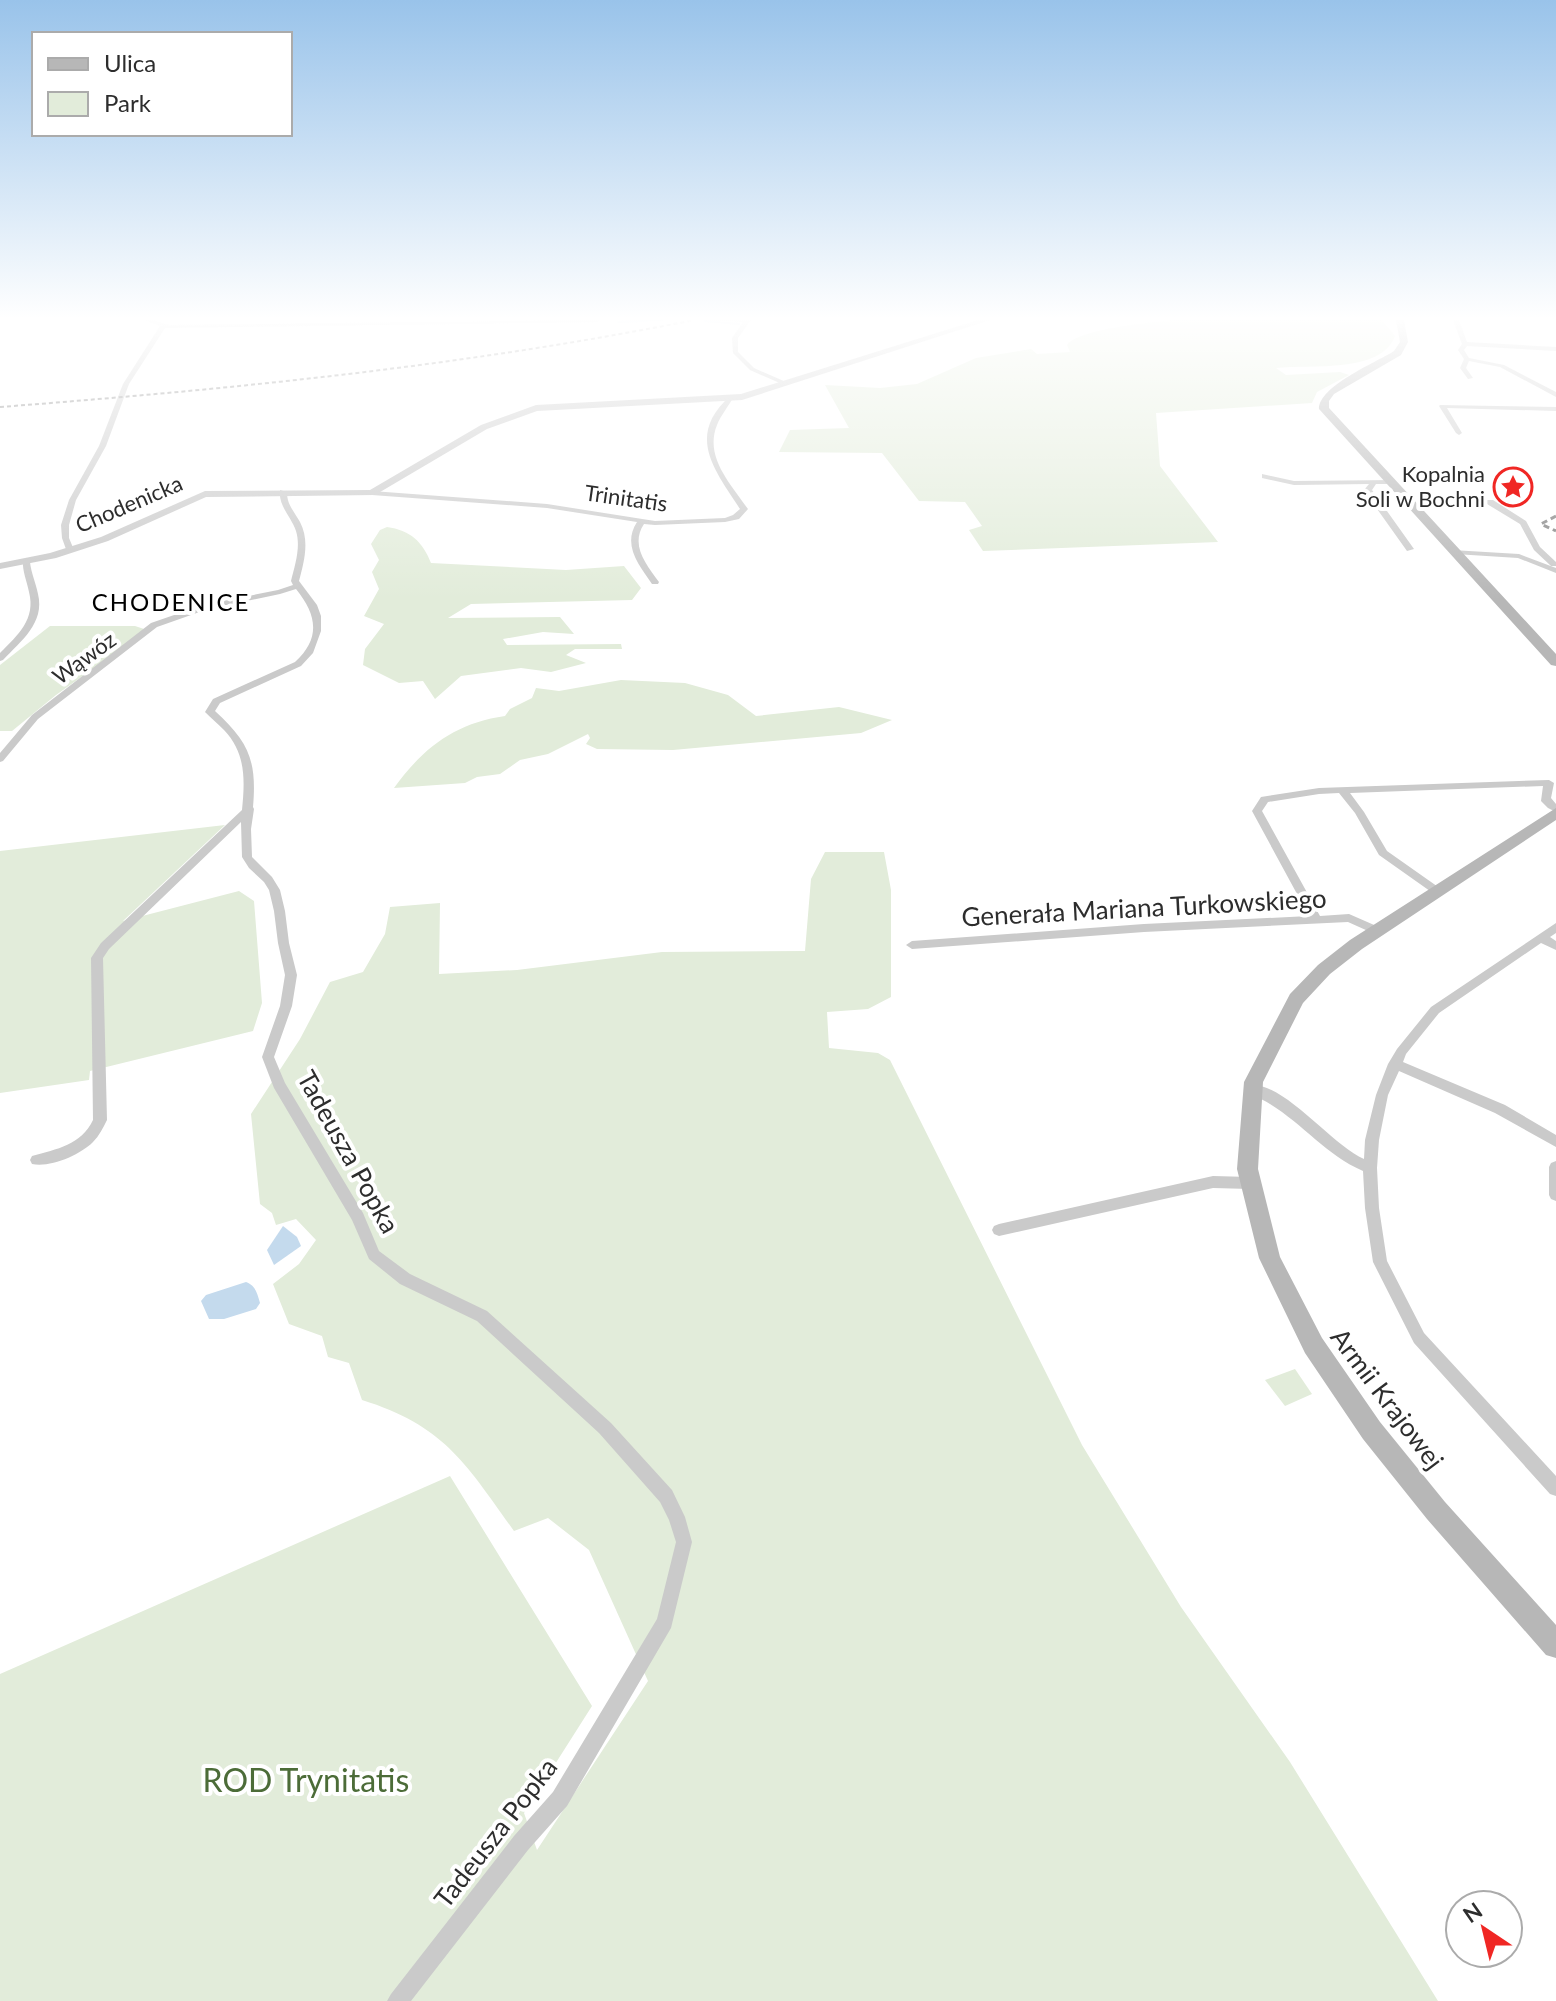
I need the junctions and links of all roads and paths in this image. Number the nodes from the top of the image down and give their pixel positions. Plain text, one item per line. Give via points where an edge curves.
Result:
1 (115, 413) edge
2 (521, 413) edge
3 (719, 413) edge
4 (1328, 413) edge
5 (1447, 413) edge
6 (1459, 433) dead end
7 (1265, 476) dead end
8 (1374, 482) junction
9 (1391, 482) junction
10 (283, 492) junction
11 (372, 493) junction
12 (1490, 502) dead end
13 (642, 521) junction
14 (1410, 549) dead end
15 (70, 550) junction
16 (1455, 552) junction
17 (26, 562) junction
18 (0, 566) edge
19 (1556, 568) edge
20 (655, 582) dead end
21 (297, 586) junction
22 (0, 658) edge
23 (1556, 662) edge
24 (0, 759) edge
25 (1342, 790) junction
26 (249, 809) junction
27 (1556, 811) edge
28 (1437, 892) junction
29 (1316, 919) junction
30 (1556, 927) edge
31 (1377, 931) junction
32 (1541, 937) junction
33 (912, 945) dead end
34 (1556, 946) edge
35 (1394, 1064) junction
36 (1253, 1089) junction
37 (1556, 1142) edge
38 (37, 1160) dead end
39 (1556, 1167) edge
40 (1370, 1168) junction
41 (1250, 1183) junction
42 (1556, 1195) edge
43 (999, 1230) dead end
44 (1556, 1488) edge
45 (1553, 1636) edge
46 (398, 2001) edge

1 - 15 street via 67,518
2 - 11 street via 484,427
3 - 13 street, Trinitatis via 710,457 743,514 705,522
4 - 9 main road
5 - 6 street
7 - 8 street via 1294,483
8 - 9 street
8 - 14 street via 1368,490
9 - 16 main road
10 - 11 street, Chodenicka
10 - 15 street, Chodenicka via 205,494
10 - 21 street via 286,510 301,536
11 - 13 street, Trinitatis via 547,506
12 - 19 street via 1523,523
13 - 20 street via 634,549
15 - 17 street, Chodenicka
16 - 19 street via 1519,556
16 - 23 main road
17 - 18 street, Chodenicka
17 - 22 street via 35,599 32,625
21 - 24 street, Wąwóz via 154,625 35,717
21 - 26 street, Tadeusza Popka via 316,611 317,632 306,657 211,706 210,712 236,734 251,769
25 - 27 street via 1549,783 1544,797
25 - 28 street via 1383,853
25 - 29 street via 1279,794 1265,799 1257,811
26 - 38 street via 97,958 100,1120 88,1140 59,1156
26 - 46 street, Tadeusza Popka via 246,853 270,882 291,973 268,1057 374,1255 405,1279 482,1316 605,1428 666,1496 684,1542 665,1622 560,1799
27 - 28 main road, Armii Krajowej
28 - 31 main road, Armii Krajowej
29 - 31 street, Generała Mariana Turkowskiego via 1349,918
29 - 33 street, Generała Mariana Turkowskiego
30 - 32 street
31 - 36 main road, Armii Krajowej via 1327,967 1297,998 1258,1062
32 - 34 street
32 - 35 street via 1435,1010
35 - 37 street via 1500,1109
35 - 40 street via 1375,1125
36 - 40 street via 1276,1097 1335,1151
36 - 41 main road, Armii Krajowej
39 - 42 street
40 - 44 street via 1380,1262 1419,1338
41 - 43 street via 1213,1182
41 - 45 main road, Armii Krajowej via 1271,1259 1318,1358 1400,1466

